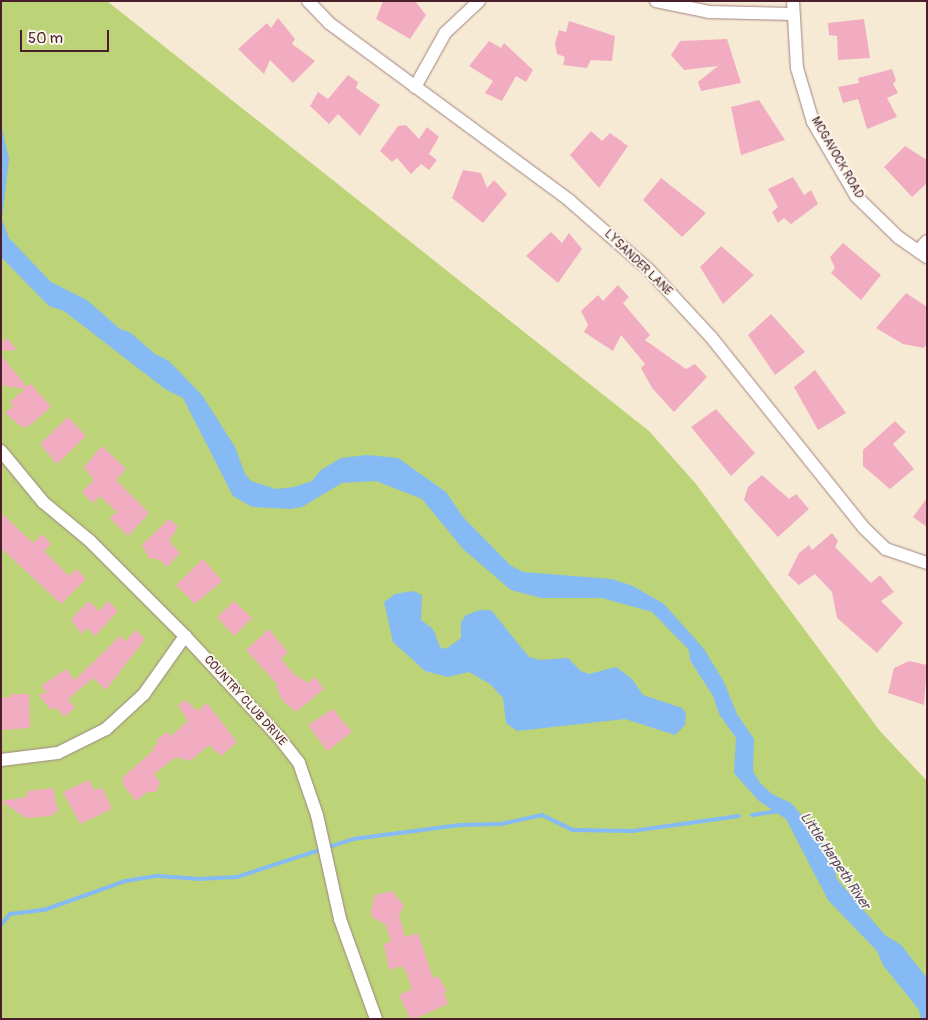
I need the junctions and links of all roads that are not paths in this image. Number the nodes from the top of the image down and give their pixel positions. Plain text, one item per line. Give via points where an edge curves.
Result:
1 (308, 1) edge
2 (478, 1) edge
3 (656, 1) edge
4 (792, 7) edge
5 (415, 87) junction
6 (927, 241) edge
7 (923, 254) edge
8 (1, 451) edge
9 (927, 563) edge
10 (185, 636) junction
11 (1, 760) edge
12 (376, 1019) edge

1 - 5 street, LYSANDER LANE via 329,23
2 - 5 street via 445,33
3 - 4 street via 709,12
4 - 7 street, MCGAVOCK ROAD via 797,68 813,122 856,196 898,237
5 - 9 street, LYSANDER LANE via 570,201 648,269 711,337 864,528 886,549
6 - 7 street
8 - 10 street, COUNTRY CLUB DRIVE via 43,502 90,542
10 - 11 street via 144,694 106,729 58,753
10 - 12 street, COUNTRY CLUB DRIVE via 299,763 320,830 344,933

